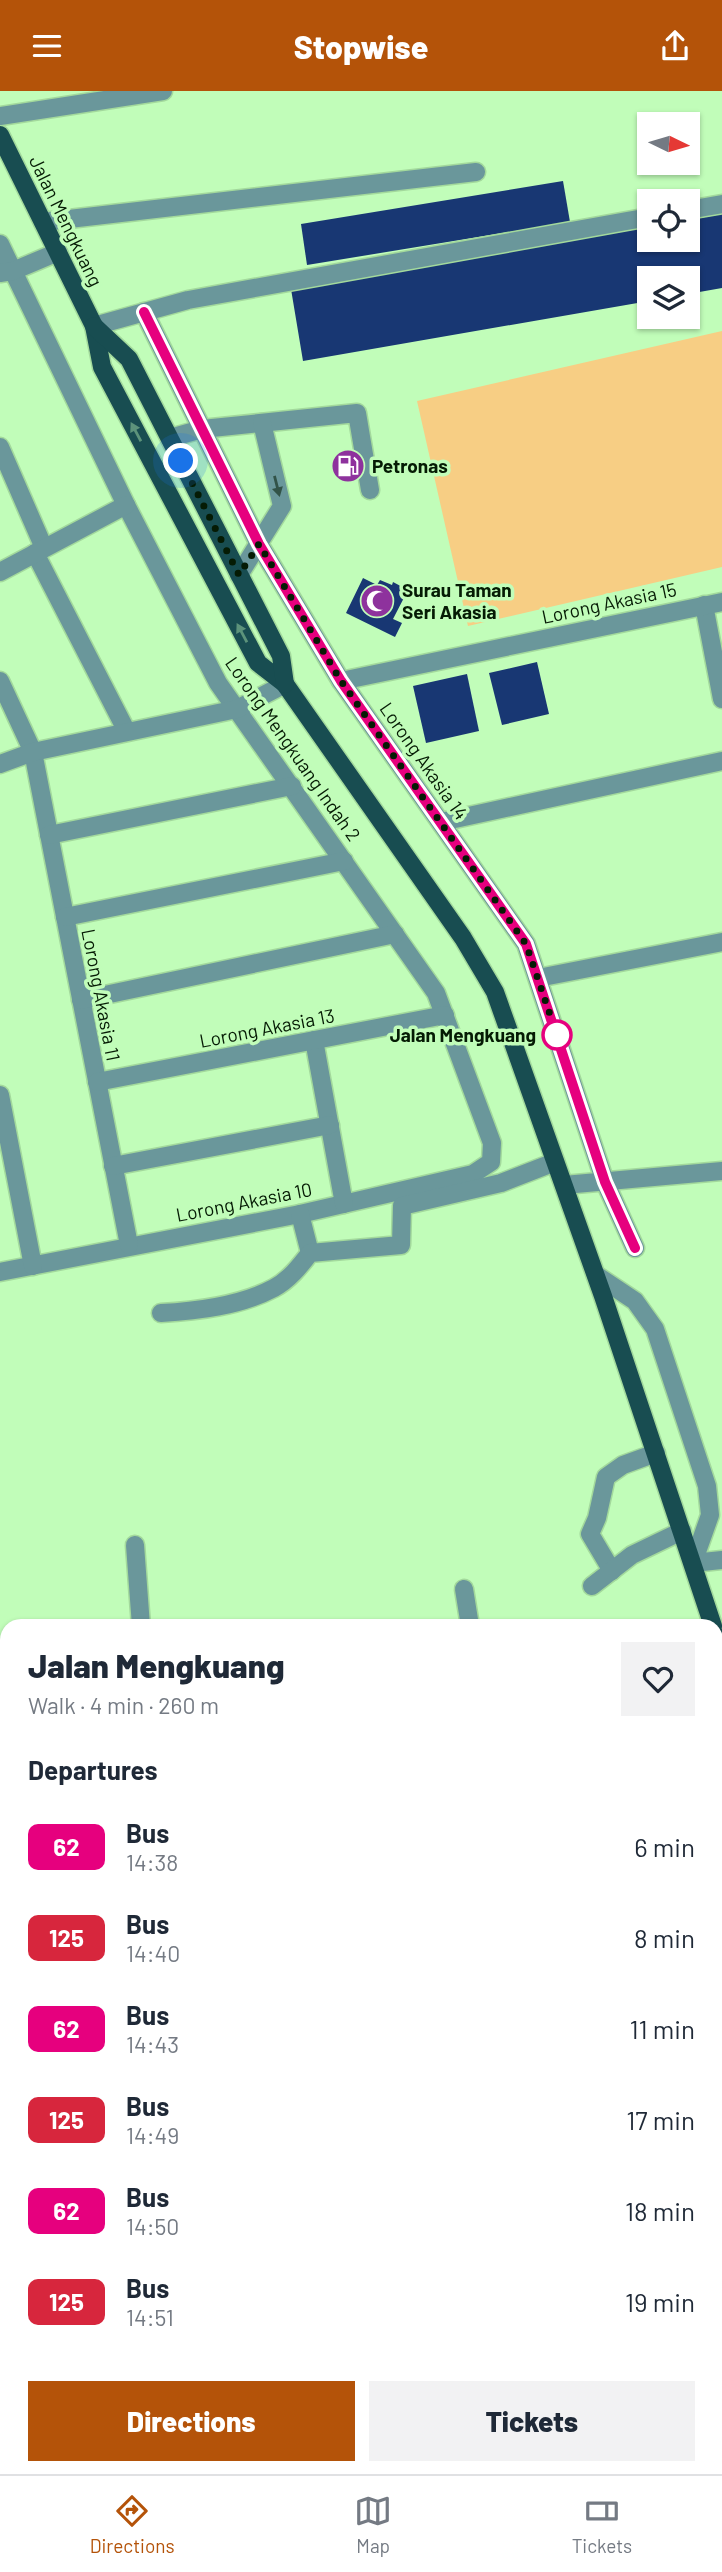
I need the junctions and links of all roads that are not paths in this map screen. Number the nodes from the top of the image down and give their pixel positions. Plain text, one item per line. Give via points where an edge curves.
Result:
1 (163, 91) edge
2 (0, 116) edge
3 (0, 135) edge
4 (476, 172) dead end
5 (722, 204) edge
6 (700, 208) edge
7 (637, 219) edge
8 (43, 222) junction
9 (0, 244) edge
10 (58, 253) junction
11 (7, 272) edge
12 (144, 312) junction
13 (94, 326) junction
14 (262, 422) junction
15 (202, 429) junction
16 (170, 438) junction
17 (0, 447) edge
18 (370, 490) dead end
19 (126, 505) junction
20 (259, 544) junction
21 (40, 551) junction
22 (0, 572) edge
23 (239, 575) junction
24 (722, 602) edge
25 (704, 605) junction
26 (0, 681) edge
27 (341, 681) junction
28 (285, 684) junction
29 (722, 699) edge
30 (237, 709) junction
31 (127, 730) junction
32 (33, 752) junction
33 (722, 761) edge
34 (0, 764) edge
35 (292, 786) junction
36 (442, 822) junction
37 (49, 835) junction
38 (344, 861) junction
39 (65, 916) junction
40 (395, 934) junction
41 (722, 942) edge
42 (538, 978) junction
43 (81, 1000) junction
44 (445, 1015) junction
45 (314, 1040) junction
46 (97, 1082) junction
47 (0, 1095) edge
48 (330, 1125) junction
49 (491, 1162) joint
50 (555, 1162) junction
51 (113, 1166) junction
52 (722, 1171) edge
53 (605, 1182) junction
54 (564, 1185) junction
55 (344, 1204) junction
56 (300, 1214) junction
57 (129, 1245) junction
58 (635, 1248) dead end
59 (310, 1253) junction
60 (33, 1266) junction
61 (0, 1272) edge
62 (596, 1275) junction
63 (161, 1313) dead end
64 (656, 1453) junction
65 (682, 1531) junction
66 (135, 1545) dead end
67 (722, 1560) edge
68 (693, 1563) junction
69 (612, 1571) junction
70 (592, 1586) dead end
71 (464, 1589) dead end
72 (140, 1619) edge
73 (469, 1619) edge
74 (711, 1619) edge

1 - 2 street
3 - 8 main road, Jalan Mengkuang
4 - 8 street
5 - 6 street
7 - 12 street via 188,300
8 - 10 main road, Jalan Mengkuang
9 - 11 street, Lorong Mengkuang Indah 2
10 - 11 street
10 - 13 main road, Jalan Mengkuang
11 - 19 street, Lorong Mengkuang Indah 2
12 - 13 street
12 - 15 street, Lorong Akasia 14
13 - 16 main road, Jalan Mengkuang via 129,359
28 -> 13 main road, Jalan Mengkuang via 258,663 102,367
14 - 15 street
14 - 18 street via 357,412
14 -> 20 street via 282,506
15 - 16 street
15 - 20 street, Lorong Akasia 14
16 - 23 main road, Jalan Mengkuang
17 - 21 street
19 - 21 street
19 - 30 street, Lorong Mengkuang Indah 2 via 218,683
20 - 23 street
20 - 27 street, Lorong Akasia 14
21 - 22 street
21 - 31 street
23 - 28 main road, Jalan Mengkuang via 281,656
24 - 25 street, Lorong Akasia 15
25 - 27 street, Lorong Akasia 15
25 - 29 street
26 - 32 street, Lorong Akasia 11
27 - 36 street, Lorong Akasia 14
28 - 30 street
28 - 50 main road, Jalan Mengkuang via 495,992
30 - 31 street
30 - 35 street, Lorong Mengkuang Indah 2
31 - 32 street
32 - 34 street
32 - 37 street, Lorong Akasia 11
33 - 36 street
35 - 37 street
35 - 38 street, Lorong Mengkuang Indah 2
36 - 42 street, Lorong Akasia 14 via 526,944
37 - 39 street, Lorong Akasia 11
38 - 39 street
38 - 40 street, Lorong Mengkuang Indah 2
39 - 43 street, Lorong Akasia 11
40 - 43 street
40 - 44 street, Lorong Mengkuang Indah 2 via 436,993
41 - 42 street
42 - 53 street, Lorong Akasia 14
43 - 46 street, Lorong Akasia 11
44 - 45 street, Lorong Akasia 13
44 - 49 street, Lorong Mengkuang Indah 2 via 492,1143
45 - 46 street, Lorong Akasia 13
45 - 48 street
46 - 51 street, Lorong Akasia 11
47 - 60 street
48 - 51 street
48 - 55 street
49 - 55 street, Lorong Akasia 10 via 473,1174
50 - 54 main road, Jalan Mengkuang
50 - 59 street via 501,1183 402,1206 401,1245
51 - 57 street, Lorong Akasia 11
52 - 53 street
53 - 54 street
53 - 58 street, Lorong Akasia 14
54 - 62 main road, Jalan Mengkuang
55 - 56 street, Lorong Akasia 10
56 - 57 street, Lorong Akasia 10
56 - 59 street
57 - 60 street, Lorong Akasia 10
59 - 63 street via 274,1288 204,1311
60 - 61 street, Lorong Akasia 10
62 - 64 main road, Jalan Mengkuang
62 - 68 street via 635,1301 655,1329 707,1486 710,1515
64 - 65 main road, Jalan Mengkuang
64 - 69 street via 606,1477 590,1534
65 - 68 main road, Jalan Mengkuang
65 - 69 street via 632,1555
66 - 72 street
67 - 68 street
68 - 74 main road, Jalan Mengkuang
69 - 70 street
71 - 73 street

